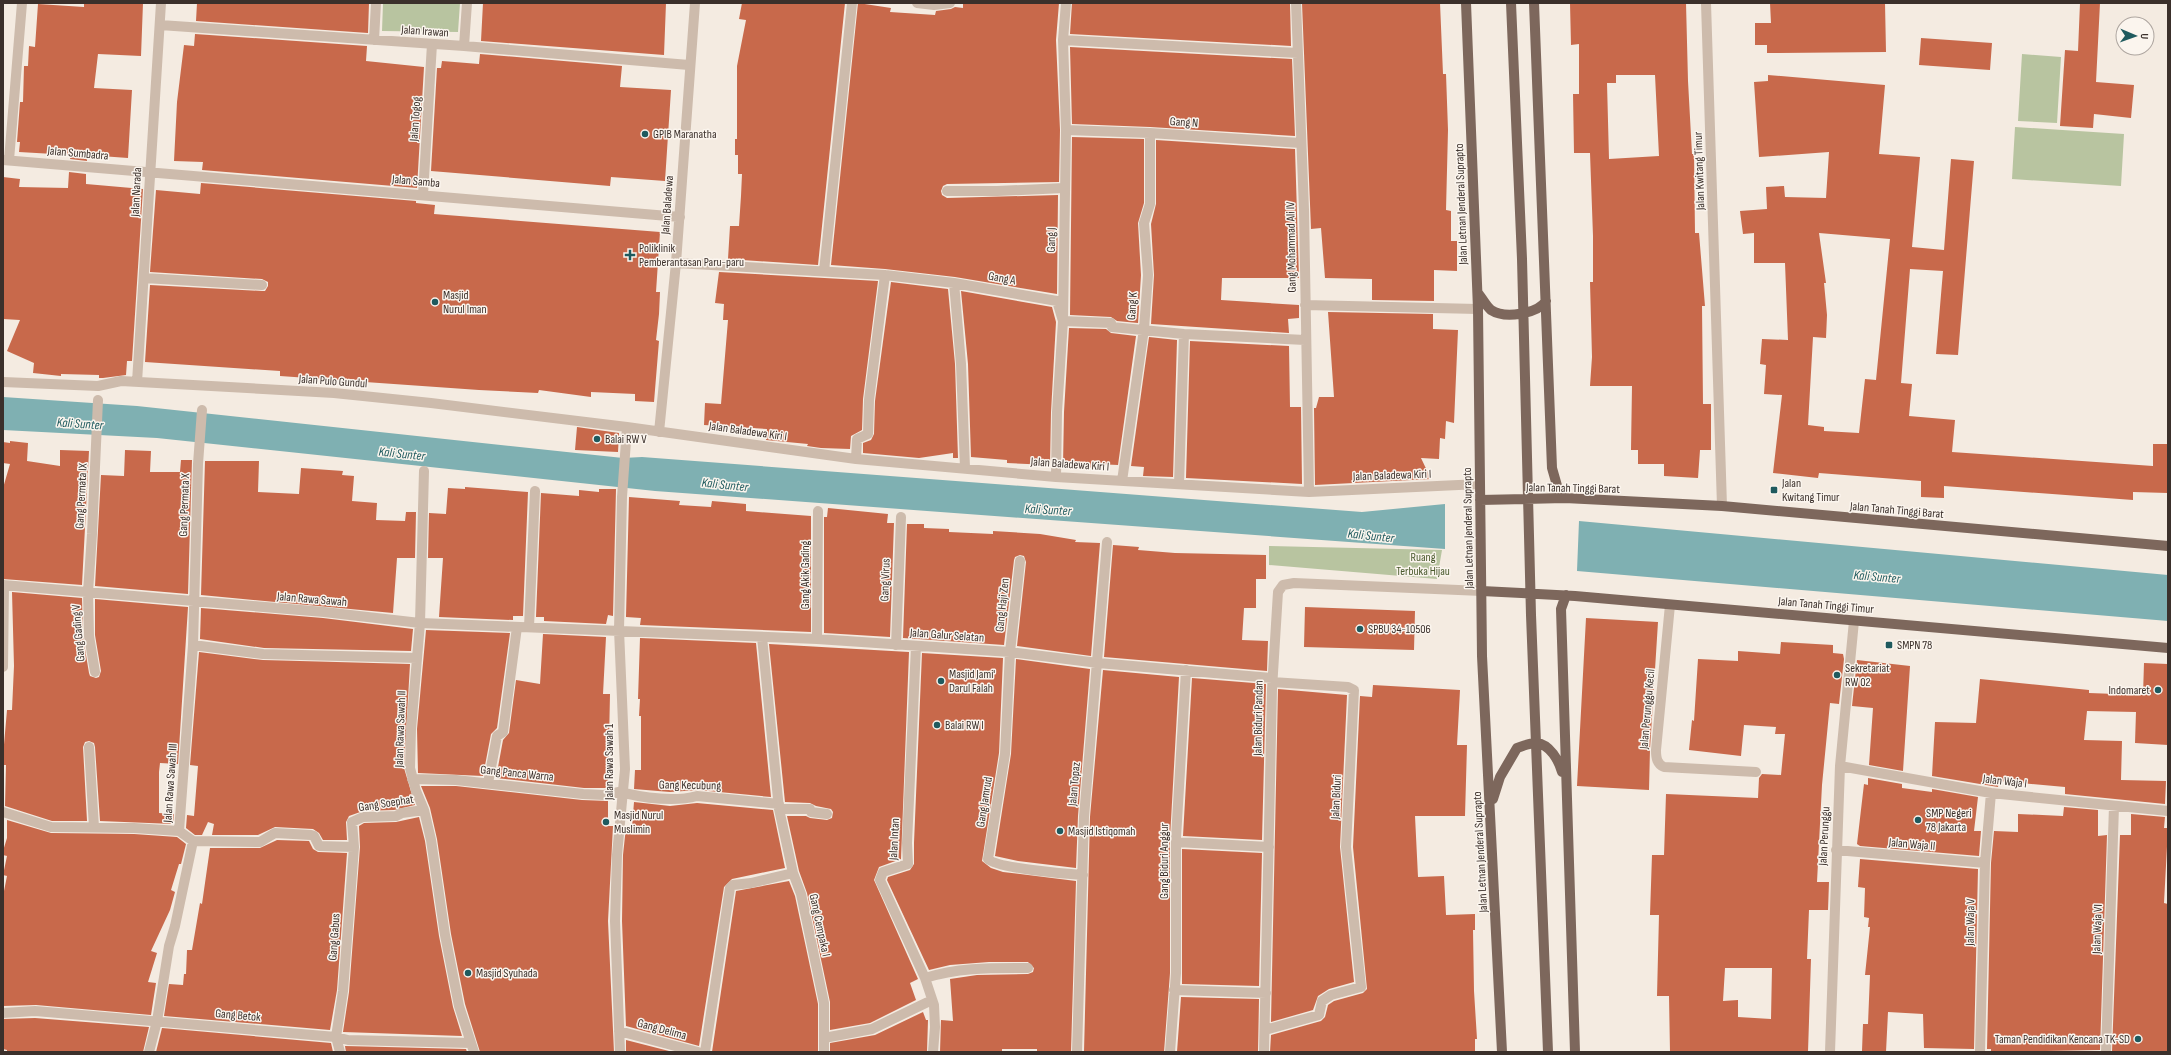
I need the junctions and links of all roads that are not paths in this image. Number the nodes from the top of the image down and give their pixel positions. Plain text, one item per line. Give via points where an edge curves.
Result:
1 (22, 3) edge
2 (161, 3) edge
3 (376, 3) edge
4 (467, 3) edge
5 (695, 3) edge
6 (852, 3) edge
7 (917, 3) edge
8 (950, 3) edge
9 (1066, 3) edge
10 (1296, 3) edge
11 (1466, 3) edge
12 (1511, 3) edge
13 (1534, 3) edge
14 (1706, 3) edge
15 (160, 25) junction
16 (374, 40) junction
17 (1063, 40) junction
18 (432, 44) junction
19 (464, 46) junction
20 (1298, 53) junction
21 (689, 64) junction
22 (1066, 130) junction
23 (1150, 133) junction
24 (1301, 143) junction
25 (6, 160) edge
26 (150, 172) junction
27 (1064, 188) junction
28 (947, 191) dead end
29 (423, 195) junction
30 (680, 218) junction
31 (676, 263) junction
32 (824, 271) junction
33 (886, 275) junction
34 (144, 278) junction
35 (954, 283) junction
36 (262, 285) dead end
37 (1478, 293) junction
38 (1546, 301) junction
39 (1304, 305) junction
40 (1478, 308) junction
41 (1062, 322) junction
42 (1144, 329) junction
43 (1184, 334) junction
44 (1305, 340) junction
45 (3, 382) edge
46 (137, 382) junction
47 (98, 400) dead end
48 (202, 410) dead end
49 (627, 427) junction
50 (659, 432) junction
51 (856, 459) junction
52 (965, 468) junction
53 (424, 471) dead end
54 (1056, 477) junction
55 (1122, 481) junction
56 (1179, 484) junction
57 (1480, 484) junction
58 (535, 491) dead end
59 (1309, 492) junction
60 (1565, 498) junction
61 (1480, 500) junction
62 (1722, 506) junction
63 (818, 511) dead end
64 (901, 517) dead end
65 (1107, 542) dead end
66 (2168, 546) edge
67 (1020, 561) dead end
68 (3, 585) edge
69 (1482, 590) junction
70 (88, 592) junction
71 (1566, 595) junction
72 (194, 601) junction
73 (1670, 605) junction
74 (1854, 621) junction
75 (420, 623) junction
76 (517, 627) junction
77 (529, 627) junction
78 (619, 630) junction
79 (762, 637) junction
80 (817, 639) junction
81 (193, 644) junction
82 (896, 645) junction
83 (916, 646) junction
84 (2168, 648) edge
85 (1010, 652) junction
86 (417, 658) junction
87 (1098, 663) junction
88 (3, 668) edge
89 (1186, 670) junction
90 (95, 672) dead end
91 (1272, 680) junction
92 (89, 747) dead end
93 (1840, 766) junction
94 (1756, 772) dead end
95 (412, 779) junction
96 (1565, 780) junction
97 (488, 784) junction
98 (621, 793) junction
99 (1991, 793) junction
100 (1491, 805) junction
101 (2114, 806) junction
102 (779, 807) junction
103 (424, 810) junction
104 (2168, 811) edge
105 (3, 812) edge
106 (827, 814) dead end
107 (352, 822) joint
108 (94, 827) junction
109 (179, 831) junction
110 (193, 841) junction
111 (1176, 842) junction
112 (354, 847) junction
113 (1269, 847) junction
114 (1836, 850) junction
115 (1985, 863) junction
116 (794, 873) junction
117 (1083, 875) junction
118 (1028, 968) dead end
119 (925, 978) junction
120 (1174, 990) junction
121 (1266, 993) junction
122 (932, 1000) junction
123 (3, 1013) edge
124 (157, 1021) junction
125 (1265, 1030) junction
126 (619, 1031) junction
127 (336, 1037) junction
128 (824, 1038) junction
129 (472, 1048) edge
130 (149, 1052) edge
131 (340, 1052) edge
132 (620, 1052) edge
133 (698, 1052) edge
134 (706, 1052) edge
135 (824, 1052) edge
136 (933, 1052) edge
137 (1077, 1052) edge
138 (1170, 1052) edge
139 (1264, 1052) edge
140 (1502, 1052) edge
141 (1548, 1052) edge
142 (1575, 1052) edge
143 (1830, 1052) edge
144 (1980, 1052) edge
145 (2106, 1052) edge

1 - 25 street
2 - 15 street, Jalan Narada
3 - 16 street
4 - 19 street
5 - 21 street, Jalan Baladewa
6 - 32 street
7 - 8 street
9 - 17 street, Gang J
10 - 20 street, Gang Mohammad Ali IV
11 - 37 main road, Jalan Letnan Jenderal Suprapto
12 - 141 main road
13 - 38 main road
14 - 62 street, Jalan Kwitang Timur
15 - 16 street, Jalan Irawan
15 - 26 street, Jalan Narada
16 - 18 street, Jalan Irawan
17 - 20 street
17 - 22 street, Gang J
18 - 19 street, Jalan Irawan
18 - 29 street, Jalan Togog
19 - 21 street, Jalan Irawan
20 - 24 street, Gang Mohammad Ali IV
21 - 30 street, Jalan Baladewa
22 - 23 street, Gang N
22 - 27 street, Gang J
23 - 24 street, Gang N
23 - 42 street, Gang K via 1150,204 1144,223 1148,275
24 - 39 street, Gang Mohammad Ali IV
25 - 26 street, Jalan Sumbadra
26 - 29 street, Jalan Samba
26 - 34 street, Jalan Narada
27 - 28 street
27 - 41 street, Gang J
29 - 30 street, Jalan Samba
30 - 31 street, Jalan Baladewa
31 - 32 street, Gang A
31 - 50 street, Jalan Baladewa
32 - 33 street, Gang A
33 - 35 street, Gang A
33 - 51 street via 869,400 868,434 857,439
34 - 36 street
34 - 46 street, Jalan Narada
35 - 41 street, Gang A via 1057,300
35 - 52 street via 961,364
37 - 38 main road via 1490,309 1497,313 1530,313 1542,307
37 - 40 main road, Jalan Letnan Jenderal Suprapto
38 - 60 main road via 1552,468 1558,489
39 - 40 street
39 - 44 street, Gang Mohammad Ali IV
40 - 57 main road, Jalan Letnan Jenderal Suprapto
41 - 42 street via 1111,324 1112,327
41 - 54 street, Gang J
42 - 43 street
42 - 55 street, Gang K
43 - 44 street
43 - 56 street
44 - 59 street, Gang Mohammad Ali IV
45 - 46 street, Jalan Pulo Gundul via 98,386 121,381
46 - 49 street, Jalan Pulo Gundul via 334,393 431,402
47 - 70 street, Gang Permata IX
48 - 72 street, Gang Permata X
49 - 50 street, Jalan Pulo Gundul
49 - 78 street, Jalan Rawa Sawah 1 via 622,497
50 - 51 street, Jalan Baladewa Kiri I
51 - 52 street, Jalan Baladewa Kiri I
52 - 54 street, Jalan Baladewa Kiri I
53 - 75 street, Jalan Rawa Sawah II
54 - 55 street, Jalan Baladewa Kiri I
55 - 56 street, Jalan Baladewa Kiri I
56 - 59 street, Jalan Baladewa Kiri I
57 - 59 street, Jalan Baladewa Kiri I
57 - 61 main road, Jalan Letnan Jenderal Suprapto
58 - 77 street
60 - 61 main road, Jalan Tanah Tinggi Barat
60 - 62 main road, Jalan Tanah Tinggi Barat
61 - 69 main road, Jalan Letnan Jenderal Suprapto
62 - 66 main road, Jalan Tanah Tinggi Barat
63 - 80 street, Gang Akik Gading
64 - 82 street, Gang Virus
65 - 87 street, Jalan Topaz
67 - 85 street, Gang Haji Zen
68 - 70 street, Jalan Rawa Sawah
68 - 88 street
69 - 71 main road, Jalan Tanah Tinggi Timur
69 - 91 street, Jalan Biduri Pandan via 1294,583 1283,585 1278,592
69 - 100 main road, Jalan Letnan Jenderal Suprapto via 1482,656
70 - 72 street, Jalan Rawa Sawah
70 - 90 street, Gang Gading V via 89,636
71 - 73 main road, Jalan Tanah Tinggi Timur
71 - 96 main road via 1561,609
72 - 75 street, Jalan Rawa Sawah
72 - 81 street, Jalan Rawa Sawah III
73 - 74 main road, Jalan Tanah Tinggi Timur
73 - 94 street, Jalan Perunggu Kecil via 1656,760 1664,767
74 - 84 main road, Jalan Tanah Tinggi Timur
74 - 93 street, Jalan Perunggu
75 - 76 street, Jalan Rawa Sawah
75 - 86 street, Jalan Rawa Sawah II
76 - 77 street, Jalan Rawa Sawah
76 - 97 street via 503,732 498,736
77 - 78 street, Jalan Rawa Sawah
78 - 79 street, Jalan Galur Selatan
78 - 98 street, Jalan Rawa Sawah 1 via 625,769
79 - 80 street, Jalan Galur Selatan
79 - 102 street
80 - 82 street, Jalan Galur Selatan
81 - 86 street via 263,654
81 - 109 street, Jalan Rawa Sawah III
82 - 83 street, Jalan Galur Selatan
83 - 85 street, Jalan Galur Selatan
83 - 119 street, Jalan Intan via 908,864 883,872 880,880
85 - 87 street, Jalan Galur Selatan
85 - 117 street, Gang Jamrud via 1005,754 988,859 995,864
86 - 95 street, Jalan Rawa Sawah II via 411,729
87 - 89 street, Jalan Galur Selatan
87 - 117 street, Jalan Topaz via 1084,817
89 - 91 street, Jalan Galur Selatan
89 - 111 street, Gang Biduri Anggur
91 - 113 street, Jalan Biduri Pandan
91 - 125 street, Jalan Biduri via 1348,687 1354,690 1346,847 1362,987 1331,995 1322,1001 1319,1015
92 - 108 street
93 - 99 street, Jalan Waja I
93 - 114 street, Jalan Perunggu
95 - 97 street, Gang Panca Warna
95 - 103 street, Jalan Rawa Sawah II
96 - 100 main road via 1559,762 1549,749 1536,743 1517,748 1500,777
96 - 142 main road
97 - 98 street, Gang Panca Warna via 583,794
98 - 102 street, Gang Kecubung via 686,799 697,796
98 - 126 street, Jalan Rawa Sawah 1 via 615,921
99 - 101 street, Jalan Waja I
99 - 115 street, Jalan Waja V
100 - 140 main road, Jalan Letnan Jenderal Suprapto
101 - 104 street, Jalan Waja I
101 - 145 street, Jalan Waja VI
102 - 106 street, Gang Kecubung via 810,809 811,812
102 - 116 street, Gang Cempaka I
103 - 107 street, Gang Soephat via 396,816 363,817
103 - 129 street, Jalan Rawa Sawah II via 459,1006
105 - 108 street via 51,827
107 - 112 street, Gang Gabus
108 - 109 street
109 - 110 street, Jalan Rawa Sawah III
110 - 112 street via 260,842 275,834 311,835 319,846
110 - 124 street via 169,946
111 - 113 street
111 - 120 street, Gang Biduri Anggur
112 - 127 street, Gang Gabus via 344,991
113 - 121 street, Jalan Biduri Pandan
114 - 115 street, Jalan Waja II
114 - 143 street, Jalan Perunggu
115 - 144 street, Jalan Waja V
116 - 128 street, Gang Cempaka I via 801,894 824,1003
116 - 134 street via 733,885 730,888
117 - 137 street, Jalan Topaz
118 - 119 street via 974,968
119 - 122 street, Jalan Intan
120 - 121 street
120 - 138 street, Gang Biduri Anggur
121 - 125 street, Jalan Biduri Pandan
122 - 128 street via 872,1029
122 - 136 street, Jalan Intan via 936,1027
123 - 124 street, Gang Betok via 35,1011
124 - 127 street, Gang Betok
124 - 130 street
125 - 139 street, Jalan Biduri Pandan
126 - 132 street, Jalan Rawa Sawah 1
126 - 133 street, Gang Delima
127 - 129 street, Gang Betok via 348,1040
127 - 131 street, Gang Gabus
128 - 135 street, Gang Cempaka I

